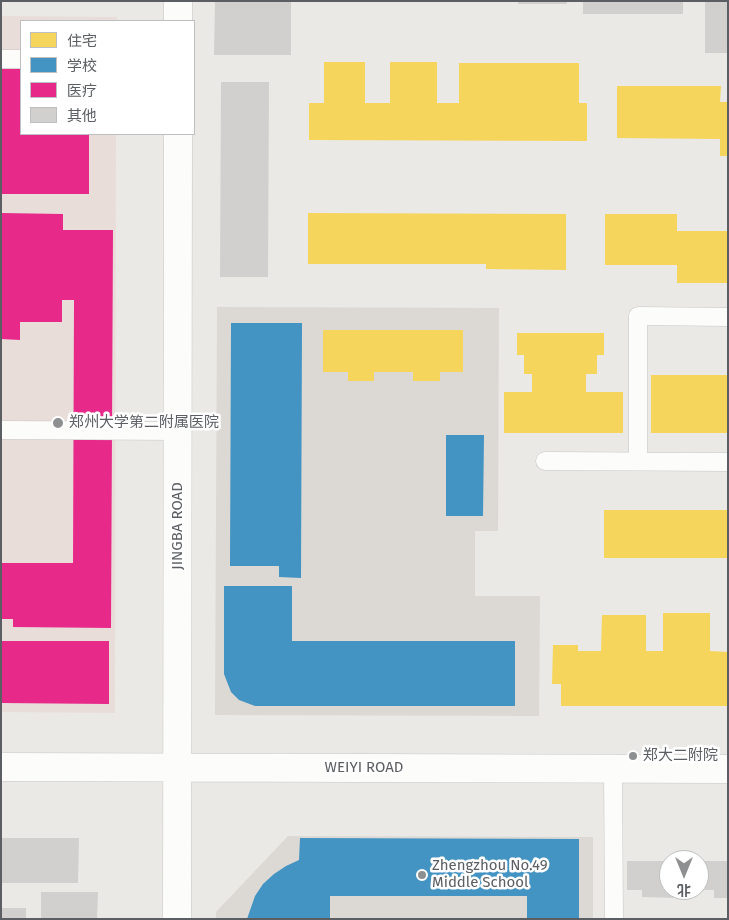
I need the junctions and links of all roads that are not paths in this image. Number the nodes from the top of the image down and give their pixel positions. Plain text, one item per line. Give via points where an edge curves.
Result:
1 (178, 1) edge
2 (178, 20) edge
3 (1, 59) edge
4 (20, 59) edge
5 (178, 135) edge
6 (728, 316) edge
7 (1, 430) edge
8 (178, 431) junction
9 (545, 461) dead end
10 (638, 461) junction
11 (728, 462) edge
12 (1, 767) edge
13 (178, 768) junction
14 (613, 769) junction
15 (728, 769) edge
16 (177, 919) edge
17 (614, 919) edge

1 - 2 street
3 - 4 lane
5 - 8 street, JINGBA ROAD
6 - 10 lane via 638,316
7 - 8 lane
8 - 13 street, JINGBA ROAD
9 - 10 lane
10 - 11 lane
12 - 13 street, WEIYI ROAD
13 - 14 street, WEIYI ROAD
13 - 16 street, JINGBA ROAD
14 - 15 street, WEIYI ROAD
14 - 17 lane

